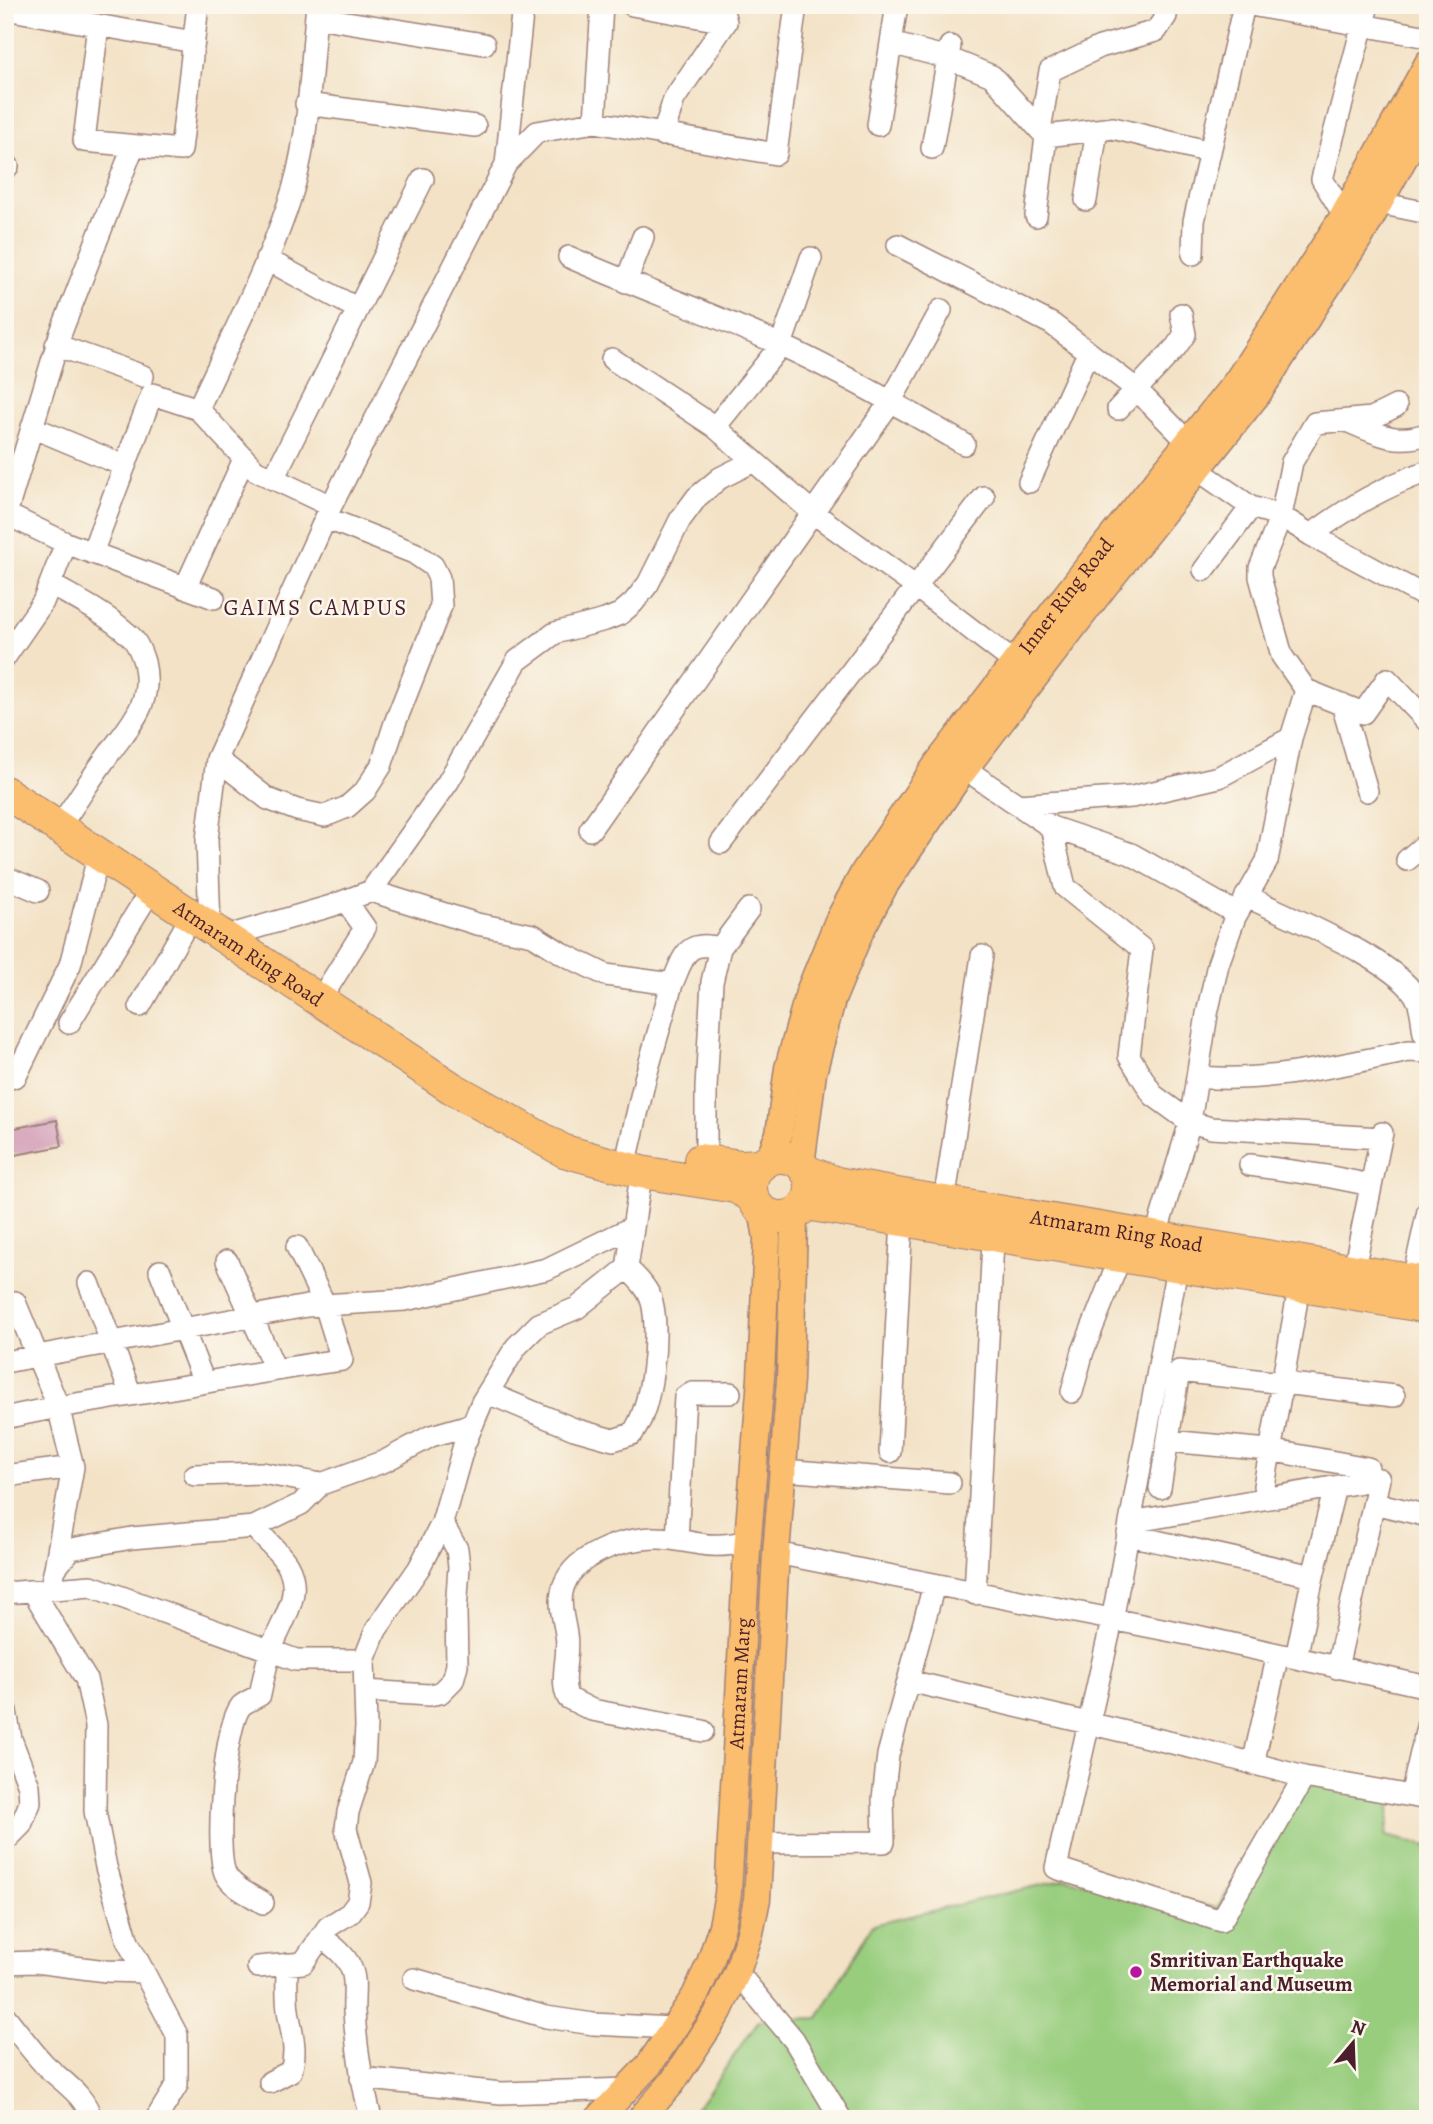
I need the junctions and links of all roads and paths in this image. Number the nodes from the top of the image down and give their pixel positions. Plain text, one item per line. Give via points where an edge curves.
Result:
1 (198, 5) edge
2 (523, 5) edge
3 (602, 5) edge
4 (632, 5) edge
5 (796, 5) edge
6 (897, 5) edge
7 (1164, 5) edge
8 (1244, 5) edge
9 (1251, 5) edge
10 (5, 9) edge
11 (316, 11) edge
12 (723, 13) edge
13 (1366, 15) edge
14 (98, 25) junction
15 (1428, 37) edge
16 (194, 42) junction
17 (891, 43) junction
18 (484, 44) dead end
19 (949, 51) junction
20 (1428, 62) edge
21 (306, 104) junction
22 (1428, 115) edge
23 (595, 122) junction
24 (878, 125) dead end
25 (475, 126) dead end
26 (1097, 130) junction
27 (1043, 133) junction
28 (663, 135) junction
29 (133, 147) junction
30 (932, 148) dead end
31 (1418, 149) edge
32 (1210, 152) junction
33 (506, 164) junction
34 (423, 179) dead end
35 (1086, 200) dead end
36 (1379, 203) junction
37 (1428, 214) edge
38 (1344, 215) junction
39 (1036, 216) dead end
40 (643, 237) dead end
41 (898, 246) dead end
42 (1193, 254) dead end
43 (569, 257) dead end
44 (811, 258) dead end
45 (266, 259) junction
46 (626, 282) junction
47 (358, 309) junction
48 (941, 310) dead end
49 (1181, 314) dead end
50 (57, 345) junction
51 (781, 345) junction
52 (1088, 353) junction
53 (612, 359) dead end
54 (143, 376) dead end
55 (1136, 389) junction
56 (891, 401) junction
57 (1396, 406) dead end
58 (198, 409) junction
59 (1118, 409) dead end
60 (1345, 420) junction
61 (32, 427) junction
62 (715, 427) junction
63 (1428, 433) edge
64 (1188, 442) junction
65 (964, 444) dead end
66 (244, 458) junction
67 (754, 461) junction
68 (125, 466) junction
69 (1198, 470) junction
70 (1428, 471) edge
71 (273, 479) junction
72 (1029, 482) dead end
73 (984, 497) dead end
74 (1251, 508) junction
75 (329, 512) junction
76 (812, 512) junction
77 (1281, 516) junction
78 (1311, 535) junction
79 (66, 543) junction
80 (92, 553) junction
81 (1203, 570) dead end
82 (50, 584) junction
83 (916, 587) junction
84 (186, 588) junction
85 (214, 598) dead end
86 (1428, 598) edge
87 (5, 657) edge
88 (1015, 663) junction
89 (1306, 690) junction
90 (1342, 704) junction
91 (1428, 722) edge
92 (1291, 738) junction
93 (217, 759) junction
94 (965, 769) junction
95 (1367, 791) dead end
96 (5, 792) edge
97 (1018, 804) junction
98 (64, 821) dead end
99 (1051, 827) junction
100 (590, 830) dead end
101 (1428, 842) edge
102 (721, 843) dead end
103 (99, 854) junction
104 (1407, 860) dead end
105 (5, 877) edge
106 (152, 888) junction
107 (38, 891) dead end
108 (371, 891) junction
109 (1247, 896) junction
110 (346, 901) junction
111 (1227, 908) dead end
112 (749, 909) dead end
113 (209, 926) junction
114 (720, 948) junction
115 (982, 956) dead end
116 (672, 985) junction
117 (320, 1000) junction
118 (140, 1006) dead end
119 (69, 1023) dead end
120 (1422, 1041) edge
121 (1198, 1077) junction
122 (5, 1080) edge
123 (495, 1112) junction
124 (1190, 1122) junction
125 (629, 1149) junction
126 (706, 1161) junction
127 (764, 1163) junction
128 (1250, 1165) dead end
129 (803, 1168) junction
130 (640, 1182) dead end
131 (1371, 1185) junction
132 (944, 1202) junction
133 (757, 1203) junction
134 (803, 1207) junction
135 (1428, 1211) edge
136 (902, 1219) junction
137 (1159, 1225) dead end
138 (633, 1227) junction
139 (993, 1241) dead end
140 (297, 1247) dead end
141 (1356, 1259) dead end
142 (227, 1261) dead end
143 (1118, 1263) dead end
144 (627, 1268) junction
145 (160, 1271) dead end
146 (1176, 1273) dead end
147 (1421, 1277) edge
148 (89, 1283) dead end
149 (1298, 1294) dead end
150 (15, 1302) dead end
151 (325, 1305) junction
152 (1428, 1307) edge
153 (251, 1316) junction
154 (182, 1329) junction
155 (113, 1342) junction
156 (37, 1356) junction
157 (5, 1362) edge
158 (275, 1369) junction
159 (204, 1382) junction
160 (1282, 1382) junction
161 (1072, 1392) dead end
162 (488, 1393) junction
163 (730, 1393) dead end
164 (131, 1395) junction
165 (1394, 1396) dead end
166 (58, 1406) junction
167 (5, 1418) edge
168 (473, 1424) junction
169 (1168, 1441) junction
170 (1269, 1450) junction
171 (890, 1452) dead end
172 (73, 1467) junction
173 (1368, 1468) dead end
174 (782, 1470) junction
175 (195, 1475) dead end
176 (5, 1476) edge
177 (950, 1483) dead end
178 (321, 1484) junction
179 (1264, 1486) dead end
180 (1335, 1487) junction
181 (1160, 1488) dead end
182 (1374, 1503) junction
183 (1428, 1516) edge
184 (442, 1523) junction
185 (254, 1527) junction
186 (1130, 1528) junction
187 (677, 1540) junction
188 (748, 1541) junction
189 (776, 1553) junction
190 (1313, 1576) junction
191 (46, 1583) junction
192 (934, 1585) junction
193 (5, 1593) edge
194 (975, 1594) junction
195 (1112, 1621) junction
196 (271, 1651) junction
197 (1287, 1656) junction
198 (364, 1660) junction
199 (1337, 1668) junction
200 (909, 1681) junction
201 (1428, 1687) edge
202 (365, 1691) junction
203 (5, 1706) edge
204 (1087, 1723) junction
205 (1428, 1723) edge
206 (703, 1731) dead end
207 (1253, 1764) junction
208 (1304, 1777) junction
209 (1419, 1797) edge
210 (5, 1841) edge
211 (762, 1843) junction
212 (263, 1903) dead end
213 (321, 1937) junction
214 (5, 1962) edge
215 (287, 1965) junction
216 (258, 1967) dead end
217 (144, 1972) junction
218 (737, 1972) junction
219 (414, 1979) dead end
220 (5, 2016) edge
221 (673, 2028) junction
222 (361, 2078) junction
223 (270, 2082) dead end
224 (629, 2089) junction
225 (91, 2119) edge
226 (156, 2119) edge
227 (371, 2119) edge
228 (598, 2119) edge
229 (640, 2119) edge
230 (841, 2119) edge

1 - 16 street
2 - 33 street
3 - 23 street
4 - 12 street
5 - 28 street via 776,154
6 - 17 street
7 - 27 street via 1166,16 1156,31 1100,47 1050,71
8 - 32 street
9 - 13 street
10 - 14 street
11 - 18 street
11 - 21 street
12 - 28 street via 674,99
13 - 15 street
13 - 38 street via 1322,179
14 - 16 street
14 - 29 street via 84,141
16 - 29 street via 181,150
17 - 19 street
17 - 24 street
19 - 27 street via 992,76
19 - 30 street
20 - 38 main road, Inner Ring Road
21 - 25 street
21 - 45 street via 289,204
22 - 31 main road, Inner Ring Road
23 - 28 street
23 - 33 street via 537,132
26 - 27 street
26 - 32 street via 1113,128
26 - 35 street
27 - 39 street
29 - 50 street
31 - 36 main road, Inner Ring Road
32 - 42 street via 1194,220
33 - 75 street
34 - 47 street
36 - 37 street
36 - 69 main road, Inner Ring Road via 1257,396
38 - 64 main road, Inner Ring Road via 1237,381
40 - 46 street
41 - 52 street via 1052,324
43 - 46 street
44 - 51 street
45 - 47 street
45 - 58 street
46 - 51 street
47 - 71 street
48 - 56 street
49 - 55 street via 1185,334
50 - 54 street
50 - 61 street
51 - 56 street
51 - 62 street
52 - 55 street
52 - 72 street
53 - 62 street
55 - 59 street
55 - 64 street
56 - 65 street
56 - 76 street
57 - 60 street via 1372,418
58 - 66 street
58 - 68 street via 152,394
60 - 63 street via 1381,436 1413,439
60 - 77 street via 1315,423 1292,462
61 - 68 street
61 - 79 street via 6,514
62 - 67 street
64 - 88 main road, Inner Ring Road
66 - 71 street
66 - 84 street
67 - 76 street
67 - 108 street via 696,497 648,584 620,614 555,632 517,661 449,782
68 - 80 street
69 - 74 street
69 - 94 main road, Inner Ring Road
70 - 78 street via 1389,485
71 - 75 street
73 - 83 street
74 - 77 street
74 - 81 street
75 - 93 street
75 - 93 street via 414,553 433,566 439,578 441,606 382,766 347,807 325,816 268,799
76 - 83 street
76 - 100 street
77 - 78 street
77 - 89 street via 1261,560 1260,577 1282,656
78 - 86 street
79 - 80 street
79 - 82 street
80 - 84 street
82 - 87 street via 43,603
82 - 98 street via 130,635 142,653 146,674 144,702 133,724
83 - 88 street
83 - 102 street
84 - 85 street
88 - 127 main road, Inner Ring Road via 937,764 864,872 838,921 809,992 788,1068 779,1134
89 - 90 street
89 - 92 street
90 - 91 street via 1363,713 1387,679
90 - 95 street
92 - 97 street via 1219,776 1132,797
92 - 109 street via 1266,860
93 - 113 street via 207,840
94 - 97 street
94 - 129 main road, Inner Ring Road via 885,885 832,1000 813,1073
96 - 103 highway, Atmaram Ring Road
97 - 99 street
99 - 111 street via 1131,855
99 - 124 street via 1065,887 1142,949 1129,1056 1153,1095
101 - 104 street
103 - 106 highway, Atmaram Ring Road
103 - 122 street via 70,965 16,1076
105 - 107 street
106 - 113 highway, Atmaram Ring Road
106 - 119 street
108 - 110 street
108 - 116 street via 477,924 533,935 606,975
109 - 120 street via 1391,970 1418,1002
109 - 121 street via 1218,964
110 - 113 street
110 - 117 street via 365,928
112 - 114 street
113 - 117 highway, Atmaram Ring Road
113 - 118 street
114 - 116 street via 704,944 689,950
114 - 126 street via 711,996
115 - 132 street
116 - 125 street
117 - 123 highway, Atmaram Ring Road
120 - 121 street via 1272,1077
121 - 124 street
123 - 125 highway, Atmaram Ring Road
123 - 133 highway, Atmaram Ring Road via 564,1151 641,1172 735,1187
124 - 131 street via 1212,1128 1382,1135
124 - 137 street
125 - 126 highway, Atmaram Ring Road
126 - 127 highway, Atmaram Ring Road via 741,1166
127 - 129 highway via 785,1158
127 - 133 highway via 752,1180
128 - 131 street
129 - 132 highway, Atmaram Ring Road via 837,1183
129 - 134 highway via 811,1188
130 - 138 street
131 - 141 street
132 - 147 highway, Atmaram Ring Road
133 - 134 highway via 777,1217
133 - 188 main road, Atmaram Marg via 767,1238
134 - 136 highway, Atmaram Ring Road
134 - 174 main road, Atmaram Marg via 794,1222 790,1380
135 - 147 street
136 - 152 highway, Atmaram Ring Road
136 - 171 street
138 - 144 street
138 - 151 street via 547,1269 405,1300
139 - 194 street
140 - 151 street
142 - 153 street
143 - 161 street
144 - 162 street via 577,1308 539,1324 516,1348
144 - 162 street via 645,1286 654,1328 645,1412 632,1434 613,1440 574,1429
145 - 154 street
146 - 186 street
148 - 155 street
149 - 160 street
150 - 156 street
151 - 153 street
151 - 158 street via 342,1360
153 - 154 street
153 - 158 street
154 - 155 street
154 - 159 street
155 - 156 street
155 - 164 street
156 - 157 street
156 - 166 street
158 - 159 street
159 - 164 street
160 - 165 street
160 - 169 street via 1179,1371
160 - 170 street
162 - 168 street
163 - 187 street via 692,1393 685,1398
164 - 166 street
166 - 167 street
166 - 172 street
168 - 178 street via 431,1436 384,1461
168 - 184 street
169 - 170 street
169 - 181 street
170 - 173 street
170 - 179 street
172 - 176 street
172 - 191 street
174 - 177 street
174 - 189 main road, Atmaram Marg
175 - 178 street via 262,1473
178 - 185 street via 301,1504
180 - 182 street via 1379,1479
180 - 186 street
180 - 190 street
182 - 183 street
182 - 199 street
184 - 198 street via 419,1568 376,1630
184 - 202 street via 457,1549 460,1567 453,1680 440,1693 429,1695
185 - 191 street via 132,1538 71,1549
185 - 196 street via 287,1564 293,1580 291,1605
186 - 190 street
186 - 195 street
187 - 188 street via 726,1546
187 - 206 street via 641,1538 617,1544 577,1566 566,1579 561,1608 568,1653 564,1684 568,1698 585,1708
188 - 221 main road, Atmaram Marg via 728,1894 704,1978
189 - 192 street
189 - 211 main road, Atmaram Marg
190 - 197 street
191 - 193 street
191 - 196 street via 91,1586
191 - 217 street via 86,1679 96,1725 95,1811 106,1867 128,1942
192 - 194 street
192 - 200 street
194 - 195 street
195 - 197 street
195 - 204 street
196 - 198 street via 296,1660
196 - 212 street via 260,1695 241,1707 229,1737 222,1803 225,1872
197 - 199 street
197 - 207 street
198 - 202 street
199 - 201 street
200 - 204 street
200 - 211 street via 887,1755 884,1842
202 - 213 street via 364,1762 346,1829 361,1883 358,1902
203 - 210 street via 30,1803 21,1825
204 - 207 street
204 - 208 street via 1056,1868 1221,1921
205 - 209 street
207 - 208 street
208 - 209 street
211 - 218 main road, Atmaram Marg via 757,1899
213 - 215 street via 303,1963
213 - 222 street via 350,1966
214 - 217 street
215 - 216 street
215 - 223 street via 295,2058 291,2071
217 - 226 street via 177,2035 177,2085
218 - 229 main road, Atmaram Marg via 719,2011 672,2083
218 - 230 street via 794,2040
219 - 221 street via 546,2017
220 - 225 street via 43,2063 87,2106
221 - 224 main road, Atmaram Marg
222 - 224 street via 501,2093
222 - 227 street
224 - 228 main road, Atmaram Marg

